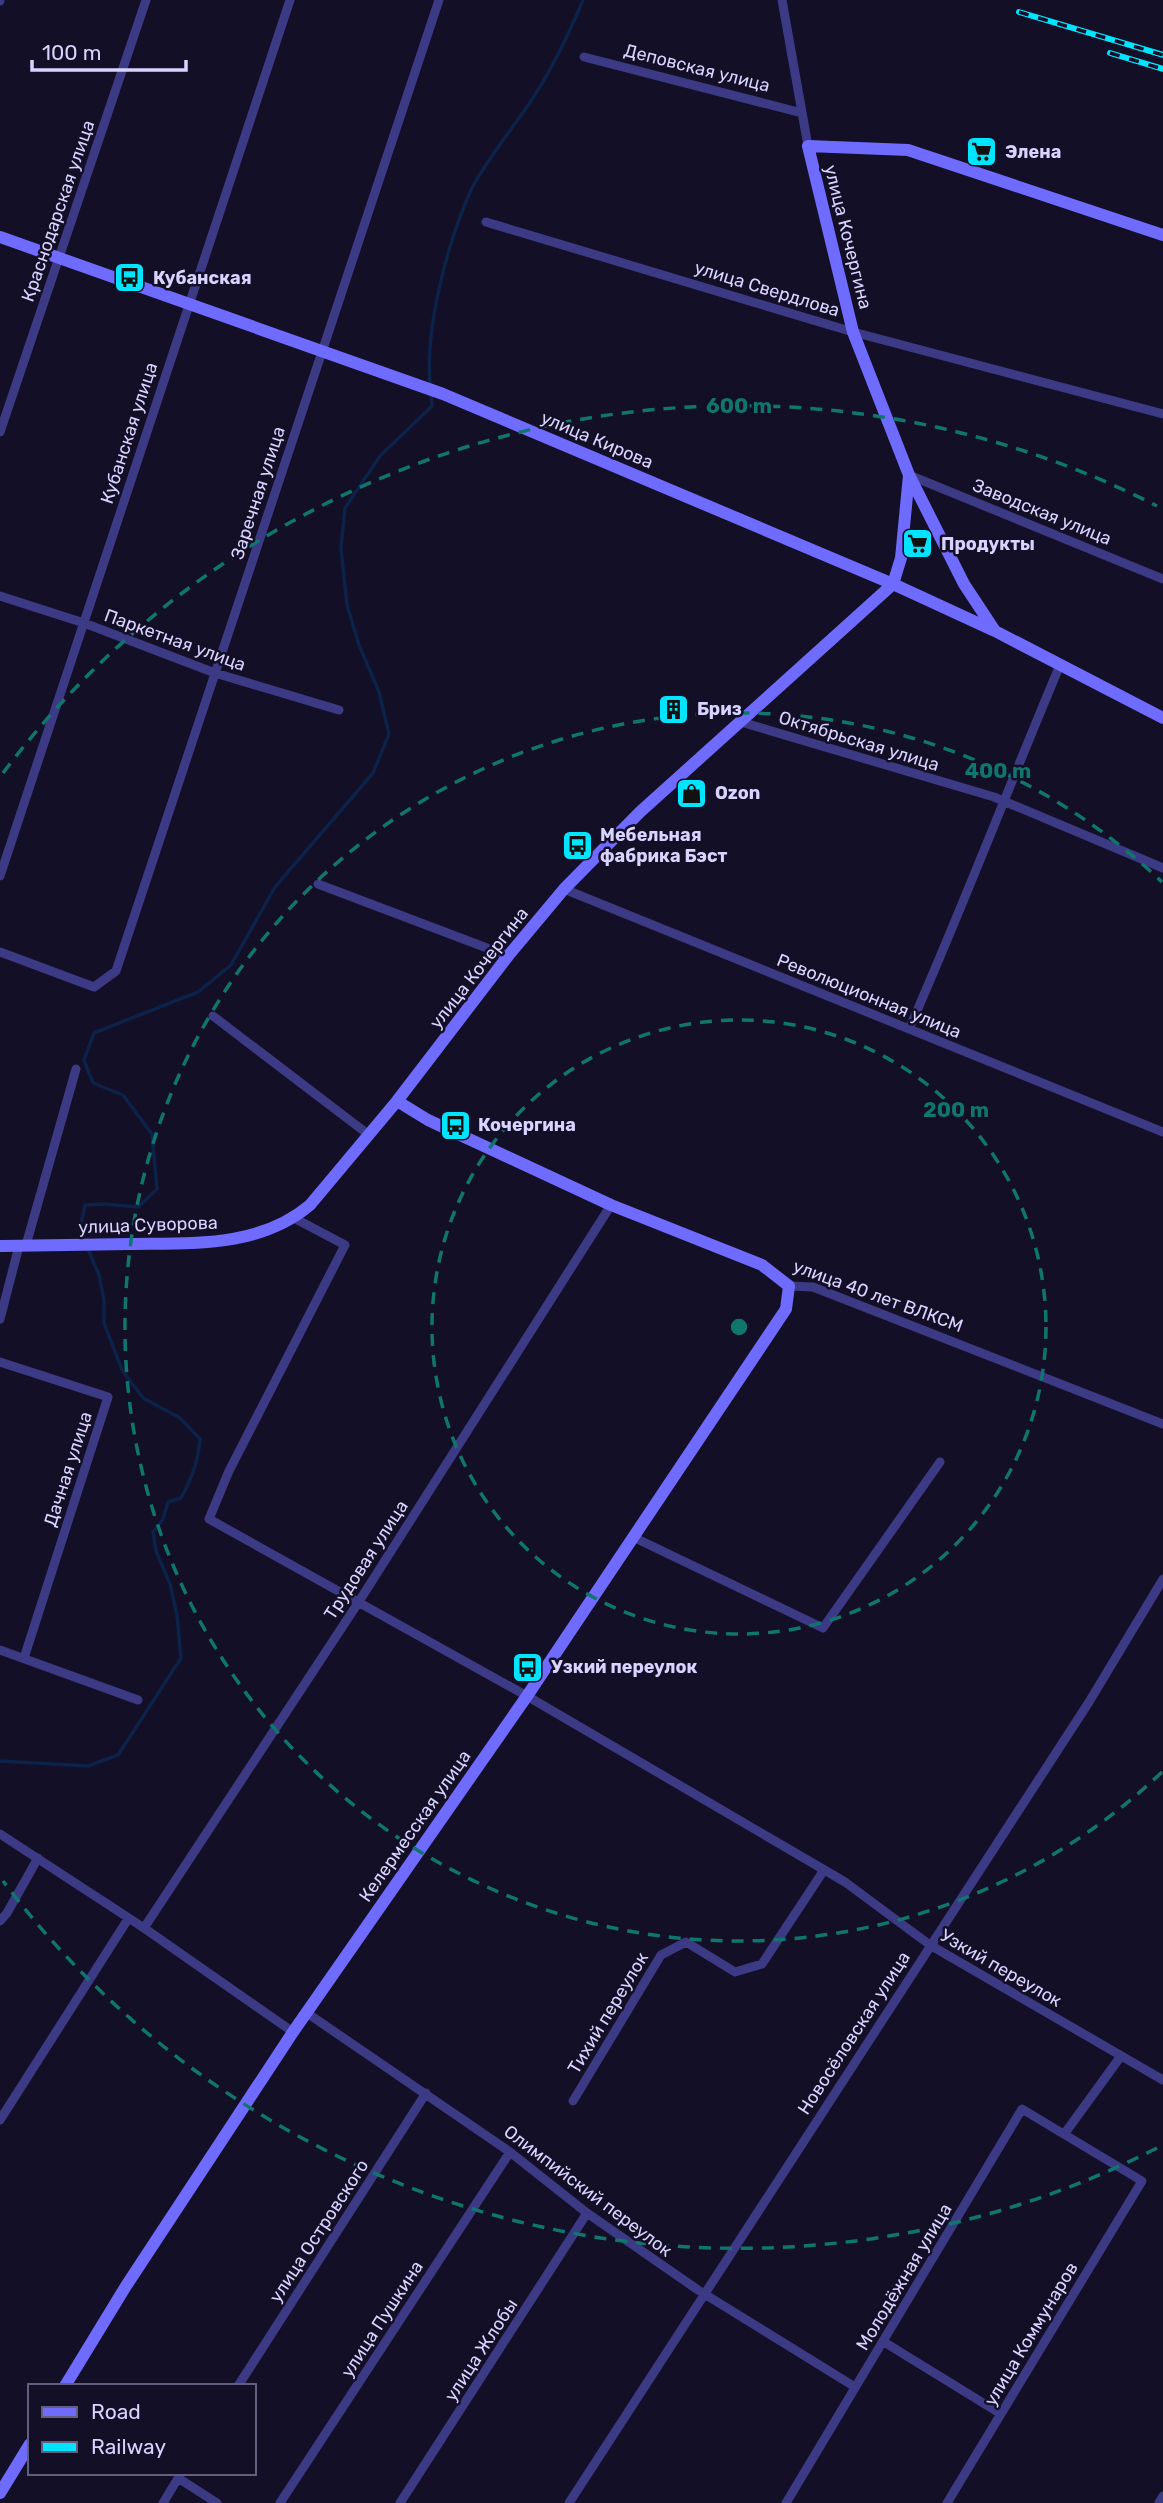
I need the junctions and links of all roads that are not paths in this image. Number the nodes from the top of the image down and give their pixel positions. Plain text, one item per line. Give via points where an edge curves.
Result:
1 (146, 0) edge
2 (290, 0) edge
3 (439, 0) edge
4 (782, 0) edge
5 (584, 57) dead end
6 (802, 113) junction
7 (808, 146) junction
8 (486, 222) dead end
9 (1163, 235) edge
10 (0, 237) edge
11 (58, 258) junction
12 (187, 305) junction
13 (853, 331) junction
14 (322, 351) junction
15 (1163, 414) edge
16 (0, 432) edge
17 (909, 475) junction
18 (1163, 579) edge
19 (893, 584) junction
20 (0, 596) edge
21 (84, 624) junction
22 (995, 631) junction
23 (1060, 665) junction
24 (215, 673) junction
25 (339, 710) dead end
26 (1163, 718) edge
27 (741, 722) junction
28 (1003, 801) junction
29 (1163, 868) edge
30 (0, 876) edge
31 (318, 884) dead end
32 (564, 889) junction
33 (0, 952) edge
34 (508, 956) junction
35 (213, 1016) dead end
36 (909, 1029) junction
37 (76, 1069) dead end
38 (397, 1101) junction
39 (1163, 1132) edge
40 (369, 1135) junction
41 (611, 1205) junction
42 (294, 1218) junction
43 (0, 1246) edge
44 (22, 1246) junction
45 (789, 1286) junction
46 (0, 1319) edge
47 (0, 1362) edge
48 (1163, 1424) edge
49 (940, 1462) dead end
50 (633, 1537) junction
51 (1163, 1579) edge
52 (358, 1603) junction
53 (0, 1650) edge
54 (24, 1658) junction
55 (527, 1696) junction
56 (138, 1700) dead end
57 (0, 1833) edge
58 (38, 1858) junction
59 (824, 1870) junction
60 (128, 1919) junction
61 (0, 1921) edge
62 (144, 1928) junction
63 (930, 1945) junction
64 (307, 2012) junction
65 (293, 2032) junction
66 (1121, 2056) junction
67 (1163, 2080) edge
68 (426, 2093) junction
69 (573, 2101) dead end
70 (0, 2120) edge
71 (1065, 2133) junction
72 (510, 2152) junction
73 (1142, 2181) joint
74 (587, 2213) junction
75 (704, 2294) junction
76 (884, 2342) junction
77 (66, 2384) edge
78 (239, 2384) edge
79 (855, 2387) junction
80 (1001, 2414) junction
81 (28, 2447) edge
82 (180, 2475) edge
83 (0, 2493) edge
84 (1163, 2496) edge
85 (163, 2503) edge
86 (217, 2503) edge
87 (280, 2503) edge
88 (400, 2503) edge
89 (569, 2503) edge
90 (786, 2503) edge
91 (947, 2503) edge
92 (1159, 2503) edge

1 - 11 street, Краснодарская улица
2 - 12 street, Кубанская улица
3 - 14 street, Заречная улица
4 - 6 street, улица Кочергина
5 - 6 street, Деповская улица
6 - 7 street, улица Кочергина
7 - 9 street via 908,150
7 - 13 street, улица Кочергина
8 - 13 street, улица Свердлова
10 - 11 street, улица Кирова
11 - 12 street, улица Кирова
11 - 16 street, Краснодарская улица
12 - 14 street, улица Кирова
12 - 21 street, Кубанская улица
13 - 15 street, улица Свердлова
13 - 17 street, улица Кочергина
14 - 19 street, улица Кирова via 443,394
14 - 24 street, Заречная улица
17 - 18 street, Заводская улица
17 - 19 street, улица Кочергина via 901,558
17 - 22 street, улица Кочергина via 964,584
19 - 22 street, улица Кирова
19 - 27 street, улица Кочергина
20 - 21 street, Паркетная улица
21 - 24 street, Паркетная улица
21 - 30 street, Кубанская улица
22 - 23 street, улица Кирова
23 - 26 street, улица Кирова
23 - 28 street
24 - 25 street, Паркетная улица
24 - 33 street, Заречная улица via 116,971 94,987
27 - 28 street, Октябрьская улица
27 - 32 street, улица Кочергина via 640,812
28 - 29 street, Октябрьская улица
28 - 36 street
31 - 34 street
32 - 34 street, улица Кочергина
32 - 36 street, Революционная улица
34 - 38 street, улица Кочергина
35 - 40 street
36 - 39 street, Революционная улица
37 - 44 street
38 - 40 street, улица Кочергина
38 - 41 street, улица 40 лет ВЛКСМ
40 - 42 street, улица Кочергина via 318,1198
41 - 45 street, улица 40 лет ВЛКСМ via 762,1265
41 - 52 street, Трудовая улица
42 - 44 street, улица Суворова via 245,1238 204,1243
42 - 52 street, Узкий переулок via 345,1245 209,1519
43 - 44 street, улица Суворова
44 - 46 street
45 - 48 street, улица 40 лет ВЛКСМ via 813,1287
45 - 50 street, Келермесская улица via 786,1309
47 - 54 street, Дачная улица via 108,1397
49 - 50 street via 823,1628
50 - 55 street, Келермесская улица
51 - 63 street, Новосёловская улица via 1090,1702
52 - 55 street, Узкий переулок
52 - 62 street, Трудовая улица
53 - 54 street
54 - 56 street
55 - 59 street, Узкий переулок
55 - 64 street, Келермесская улица
57 - 58 street
58 - 60 street
58 - 61 street
59 - 63 street, Узкий переулок
59 - 69 street, Тихий переулок via 762,1964 735,1972 686,1942 661,1955
60 - 62 street
60 - 70 street
62 - 65 street
63 - 66 street, Узкий переулок
63 - 75 street, Новосёловская улица
64 - 65 street, Келермесская улица
64 - 68 street, Олимпийский переулок
65 - 77 street, Келермесская улица
66 - 67 street, Узкий переулок
66 - 71 street
68 - 72 street, Олимпийский переулок
68 - 78 street, улица Островского
71 - 73 street, Молодёжная улица
71 - 76 street, Молодёжная улица via 1022,2109
72 - 74 street, Олимпийский переулок
72 - 87 street, улица Пушкина
73 - 80 street, улица Коммунаров
74 - 75 street, Олимпийский переулок
74 - 88 street, улица Жлобы
75 - 79 street, Олимпийский переулок
75 - 89 street, Новосёловская улица
76 - 79 street, Молодёжная улица
76 - 80 street
79 - 90 street, Молодёжная улица
80 - 91 street, улица Коммунаров
81 - 83 street
82 - 85 street
82 - 86 street
84 - 92 street

